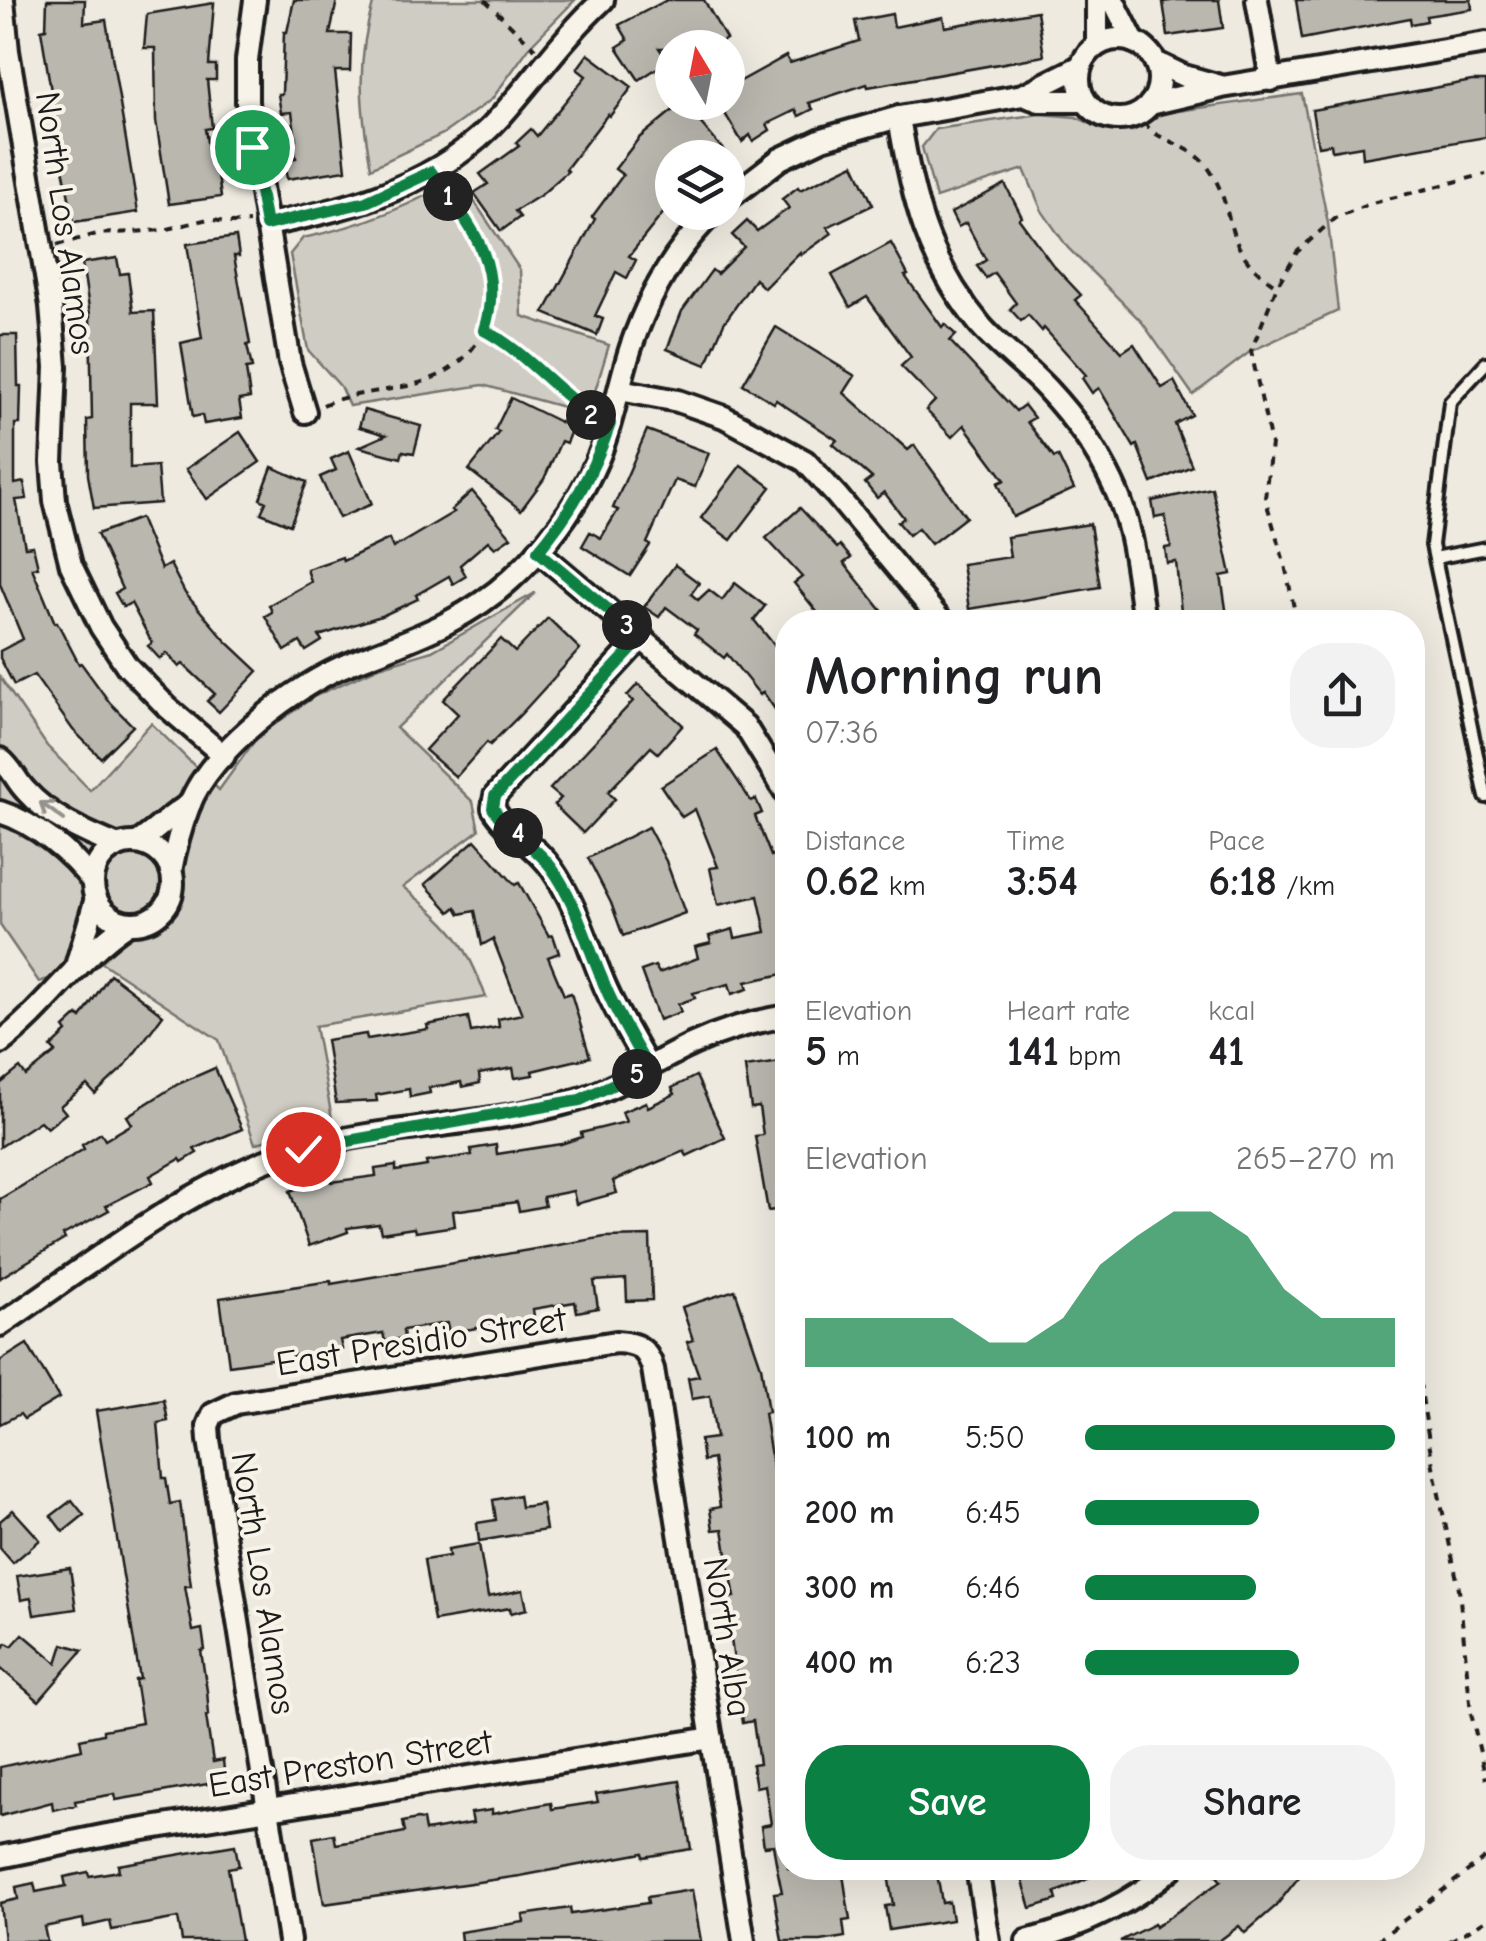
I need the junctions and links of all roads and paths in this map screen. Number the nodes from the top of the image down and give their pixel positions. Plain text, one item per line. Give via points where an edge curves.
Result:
1 (3, 0) edge
2 (255, 0) edge
3 (485, 0) edge
4 (603, 0) edge
5 (1097, 0) edge
6 (1113, 0) edge
7 (1257, 0) edge
8 (1134, 42) junction
9 (1486, 43) edge
10 (1097, 45) junction
11 (546, 59) junction
12 (1155, 62) junction
13 (1081, 66) junction
14 (1271, 80) junction
15 (1222, 87) junction
16 (1023, 96) junction
17 (1085, 102) junction
18 (1144, 109) junction
19 (899, 117) junction
20 (431, 172) junction
21 (1486, 174) edge
22 (745, 186) edge
23 (266, 223) junction
24 (698, 230) edge
25 (43, 249) junction
26 (1276, 286) junction
27 (484, 330) junction
28 (1486, 363) edge
29 (620, 390) junction
30 (305, 412) joint
31 (610, 424) junction
32 (1486, 548) edge
33 (538, 551) junction
34 (1435, 558) junction
35 (932, 610) edge
36 (1140, 610) edge
37 (1294, 610) edge
38 (642, 638) junction
39 (224, 756) junction
40 (0, 760) edge
41 (775, 775) edge
42 (1486, 797) edge
43 (190, 804) junction
44 (0, 812) edge
45 (128, 844) junction
46 (171, 871) junction
47 (94, 890) junction
48 (130, 923) junction
49 (76, 966) junction
50 (775, 1019) edge
51 (0, 1043) edge
52 (648, 1068) junction
53 (0, 1325) edge
54 (641, 1347) joint
55 (213, 1414) joint
56 (1425, 1416) edge
57 (712, 1738) junction
58 (1486, 1779) edge
59 (268, 1809) junction
60 (1486, 1857) edge
61 (0, 1858) edge
62 (979, 1880) edge
63 (1155, 1880) edge
64 (1486, 1920) edge
65 (289, 1941) edge
66 (744, 1941) edge
67 (989, 1941) edge
68 (1027, 1941) edge
69 (1377, 1941) edge
70 (1450, 1941) edge

1 - 25 street, North Los Alamos
2 - 23 street via 247,102
3 - 11 path
4 - 11 street
5 - 10 street
6 - 8 street
7 - 14 street
8 - 10 street
8 - 12 street
9 - 14 street
10 - 13 street
11 - 20 street via 468,148
12 - 15 street
12 - 18 street via 1158,84
13 - 16 street
13 - 17 street
14 - 15 street
15 - 18 street
16 - 17 street
16 - 19 street
17 - 18 street via 1104,116 1127,118
18 - 26 path via 1149,130 1183,144 1205,163 1246,261
19 - 22 street via 780,159
19 - 36 street via 912,193 930,245 982,326 1079,426 1112,482 1129,525
20 - 23 street via 366,202
20 - 27 path via 486,255 492,296
21 - 26 path via 1335,218 1297,252
23 - 25 path via 208,219 164,230 97,234
23 - 30 street
24 - 29 street via 644,314
25 - 39 street, North Los Alamos via 56,366 54,482 70,565 101,627 136,676
26 - 37 path via 1251,351 1271,444 1265,498
27 - 30 path via 466,356 435,378 345,396
27 - 31 path via 588,414
28 - 34 lane via 1450,402
29 - 31 street
29 - 35 street via 724,417 804,462
31 - 33 street via 586,484
32 - 34 lane
33 - 38 street
33 - 39 street via 451,622 348,664 283,700
34 - 42 lane
38 - 41 street via 745,726
38 - 52 street via 495,796 493,808 552,868
39 - 43 street
45 -> 40 street via 69,823 26,792
43 - 45 street
43 - 46 street
44 - 47 street via 72,857
45 - 46 street via 158,852
45 - 47 street via 100,860
46 - 48 street via 164,908
47 - 48 street via 109,915
47 - 49 street
48 - 49 street
49 - 51 street via 48,1002
50 - 52 street via 728,1029
52 - 53 street via 580,1100 347,1139 263,1161 204,1191
54 - 55 street, East Presidio Street via 616,1342 236,1403
54 - 57 street, North Alba via 652,1369
55 - 59 street, North Los Alamos via 208,1440
56 - 58 path via 1460,1589 1471,1714
57 - 59 street, East Preston Street
57 - 66 street, North Alba
59 - 61 street, East Preston Street
59 - 65 street, North Los Alamos
60 - 69 path
62 - 67 street
63 - 68 street via 1079,1924
64 - 70 path

